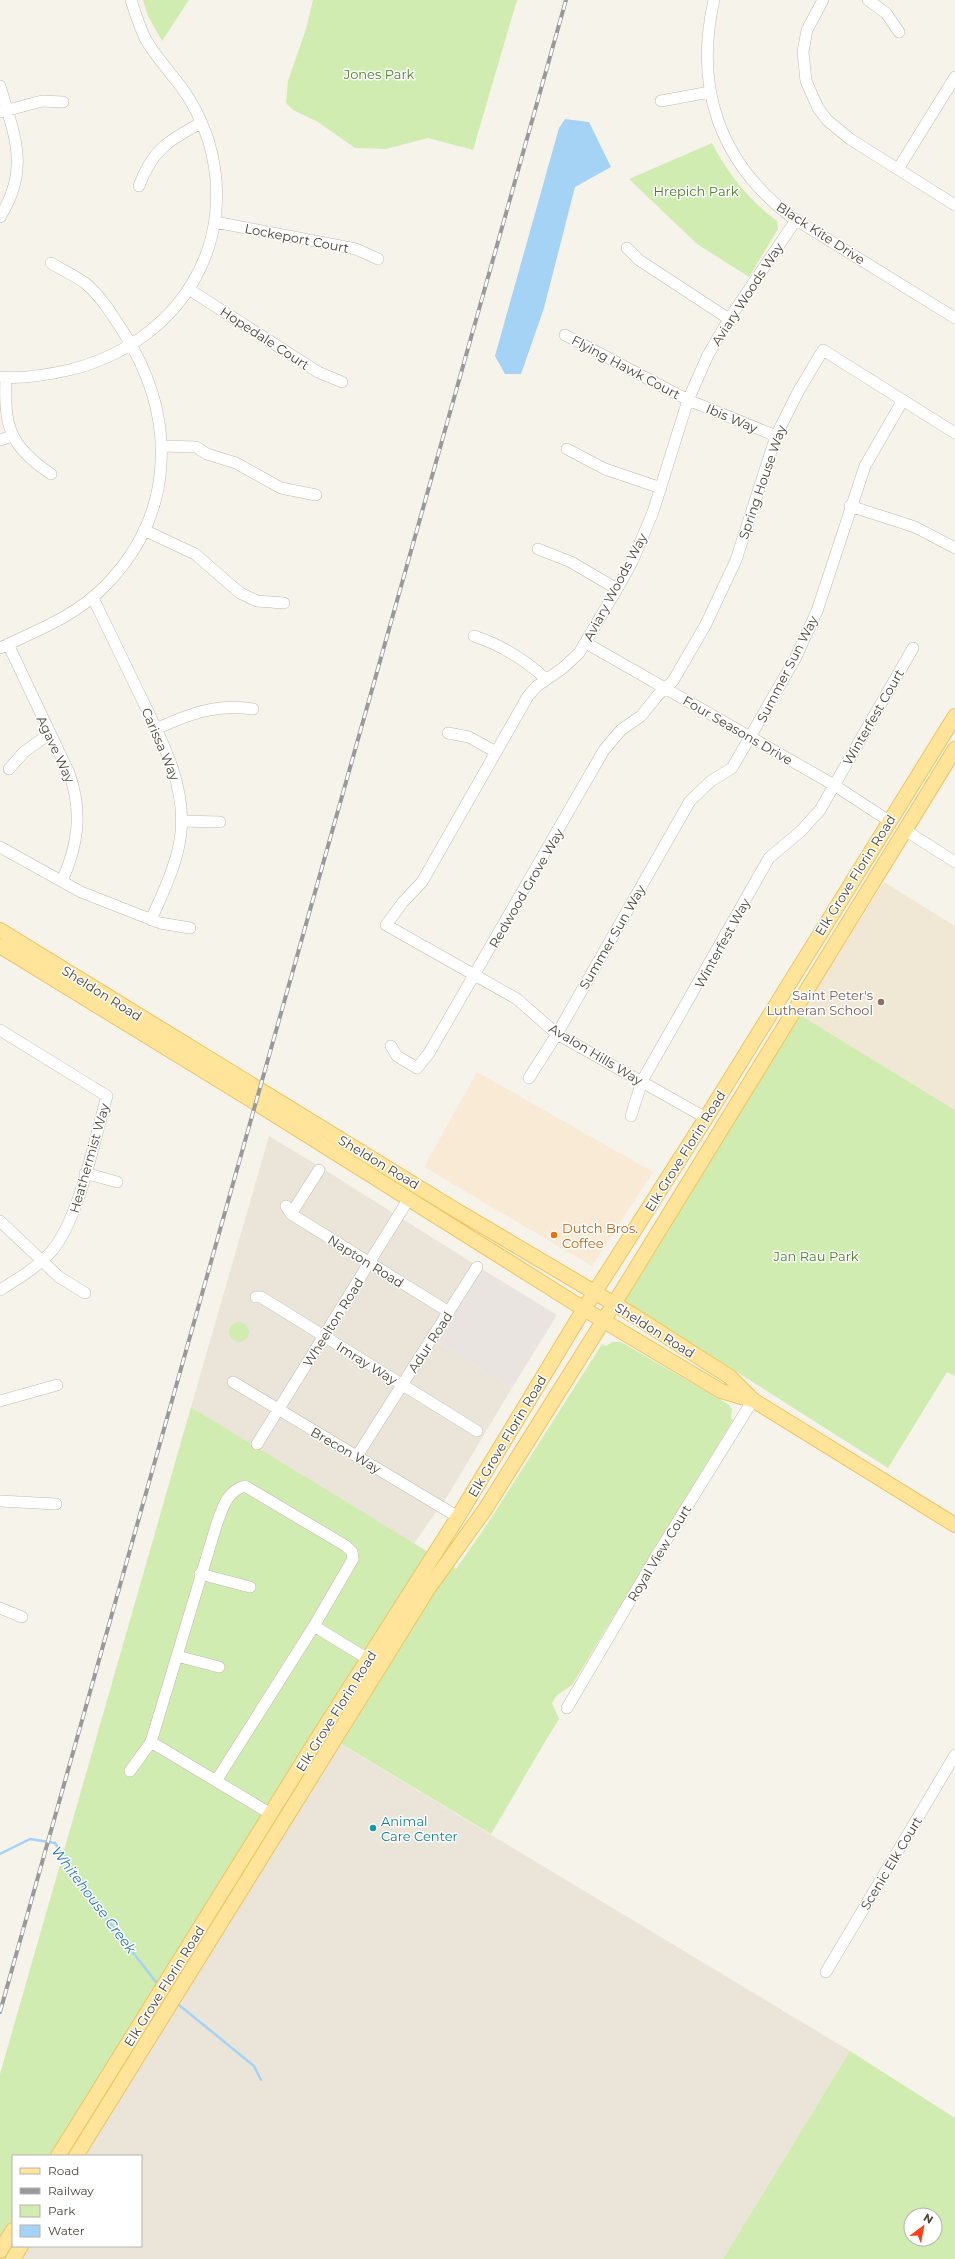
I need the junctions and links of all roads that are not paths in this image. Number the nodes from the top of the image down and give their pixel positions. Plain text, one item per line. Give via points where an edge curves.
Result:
1 (131, 0) edge
2 (714, 0) edge
3 (823, 0) edge
4 (868, 0) edge
5 (899, 32) dead end
6 (955, 77) edge
7 (0, 86) edge
8 (710, 92) junction
9 (661, 101) dead end
10 (63, 102) dead end
11 (3, 111) edge
12 (201, 123) junction
13 (898, 169) junction
14 (139, 186) dead end
15 (955, 204) edge
16 (0, 217) edge
17 (796, 220) junction
18 (215, 222) junction
19 (627, 248) dead end
20 (378, 259) dead end
21 (51, 263) dead end
22 (190, 290) junction
23 (955, 318) edge
24 (729, 319) junction
25 (565, 335) dead end
26 (131, 344) junction
27 (3, 377) edge
28 (342, 382) dead end
29 (688, 400) junction
30 (903, 400) junction
31 (955, 433) edge
32 (13, 436) junction
33 (776, 436) junction
34 (0, 440) edge
35 (162, 446) junction
36 (567, 449) dead end
37 (51, 474) dead end
38 (661, 488) junction
39 (316, 495) dead end
40 (850, 506) junction
41 (144, 530) junction
42 (955, 548) edge
43 (538, 549) dead end
44 (617, 589) junction
45 (93, 598) junction
46 (284, 603) dead end
47 (474, 636) dead end
48 (586, 643) junction
49 (4, 646) edge
50 (913, 648) dead end
51 (546, 679) junction
52 (665, 688) junction
53 (253, 709) dead end
54 (955, 716) edge
55 (947, 728) junction
56 (156, 729) junction
57 (448, 733) dead end
58 (49, 734) junction
59 (751, 738) junction
60 (955, 749) edge
61 (496, 752) junction
62 (9, 769) dead end
63 (834, 786) junction
64 (182, 821) junction
65 (889, 821) junction
66 (220, 822) dead end
67 (905, 830) junction
68 (0, 846) edge
69 (890, 858) junction
70 (955, 862) edge
71 (62, 881) junction
72 (151, 920) junction
73 (386, 925) joint
74 (190, 928) dead end
75 (0, 930) edge
76 (0, 946) edge
77 (476, 976) junction
78 (0, 1030) edge
79 (557, 1034) junction
80 (391, 1046) dead end
81 (529, 1078) dead end
82 (642, 1081) junction
83 (631, 1116) dead end
84 (706, 1118) junction
85 (319, 1170) dead end
86 (85, 1173) junction
87 (117, 1182) dead end
88 (381, 1183) junction
89 (408, 1200) junction
90 (454, 1209) junction
91 (0, 1221) edge
92 (42, 1261) junction
93 (369, 1263) junction
94 (477, 1267) dead end
95 (0, 1290) edge
96 (85, 1293) dead end
97 (595, 1293) junction
98 (256, 1296) dead end
99 (613, 1304) junction
100 (584, 1309) junction
101 (449, 1312) junction
102 (602, 1320) junction
103 (324, 1336) junction
104 (233, 1382) dead end
105 (57, 1385) dead end
106 (402, 1385) junction
107 (753, 1400) junction
108 (0, 1401) edge
109 (279, 1410) junction
110 (477, 1431) dead end
111 (257, 1444) dead end
112 (357, 1456) junction
113 (0, 1501) edge
114 (56, 1504) dead end
115 (458, 1517) junction
116 (955, 1525) edge
117 (459, 1545) junction
118 (200, 1574) junction
119 (250, 1587) dead end
120 (0, 1608) edge
121 (22, 1617) dead end
122 (314, 1626) junction
123 (177, 1656) junction
124 (368, 1659) junction
125 (219, 1667) dead end
126 (567, 1708) dead end
127 (151, 1742) junction
128 (955, 1755) edge
129 (130, 1771) dead end
130 (216, 1781) junction
131 (291, 1782) junction
132 (271, 1814) junction
133 (286, 1819) junction
134 (826, 1972) dead end
135 (59, 2155) edge
136 (77, 2155) edge
137 (12, 2232) edge
138 (20, 2247) edge
139 (0, 2251) edge
140 (13, 2259) edge

1 - 12 street via 146,39 183,89
2 - 8 street, Black Kite Drive via 706,59
3 - 13 street via 812,18 804,41 804,66 812,96 838,131
4 - 5 street via 886,13
6 - 13 street
7 - 11 street
8 - 9 street
8 - 17 street, Black Kite Drive via 720,129 738,163 759,189
10 - 11 street via 42,101
11 - 16 street via 17,155 18,174 13,193
12 - 14 street via 176,136 161,148 149,162
12 - 18 street via 216,173
13 - 15 street
17 - 23 street, Black Kite Drive
17 - 24 street, Aviary Woods Way
18 - 20 street, Lockeport Court via 356,249
18 - 22 street via 207,254
19 - 24 street via 639,260
21 - 26 street via 76,277 99,296
22 - 26 street via 167,318
22 - 28 street, Hopedale Court via 318,372
24 - 29 street, Aviary Woods Way via 708,355
25 - 29 street, Flying Hawk Court
26 - 27 street via 102,360 81,367 44,375
26 - 35 street via 155,397
27 - 32 street via 5,407
29 - 33 street, Ibis Way
29 - 38 street, Aviary Woods Way
30 - 31 street, Spring House Way
30 - 33 street, Spring House Way via 823,350
30 - 40 street, Summer Sun Way via 865,466
32 - 34 street
32 - 37 street via 28,457
33 - 52 street, Spring House Way via 745,535 722,592 673,681
35 - 39 street via 196,447 207,454 236,463 281,488
35 - 41 street via 158,487
36 - 38 street via 605,469
38 - 44 street, Aviary Woods Way via 644,537
40 - 42 street via 915,527
40 - 59 street, Summer Sun Way via 817,610 796,659
41 - 45 street via 128,558
41 - 46 street via 195,554 240,593 257,601
43 - 44 street via 571,562
44 - 48 street, Aviary Woods Way
45 - 49 street via 50,625
45 - 56 street, Carissa Way
47 - 51 street via 500,646 527,662
48 - 51 street, Aviary Woods Way via 572,661
48 - 52 street, Four Seasons Drive
49 - 58 street, Agave Way
50 - 63 street, Winterfest Court
51 - 61 street, Aviary Woods Way via 528,696
52 - 59 street, Four Seasons Drive
52 - 77 street, Redwood Grove Way via 641,716 616,735 604,750
53 - 56 street via 213,708 193,713
54 - 55 main road, Elk Grove Florin Road
55 - 65 main road, Elk Grove Florin Road
55 - 67 main road via 946,750 902,821
56 - 64 street, Carissa Way via 178,783
57 - 61 street via 469,737
58 - 62 street via 24,752
58 - 71 street, Agave Way via 71,778 78,813 76,844
59 - 63 street, Four Seasons Drive
59 - 79 street, Summer Sun Way via 732,768 711,781 690,801
60 - 67 main road, Elk Grove Florin Road
61 - 73 street, Aviary Woods Way via 422,882
63 - 65 street, Four Seasons Drive
63 - 82 street, Winterfest Way via 801,831 770,858
64 - 66 street
64 - 72 street, Carissa Way via 178,851
65 - 69 main road via 893,828 887,846
65 - 84 main road, Elk Grove Florin Road
67 - 69 main road, Elk Grove Florin Road
67 - 70 street
68 - 71 street
69 - 99 main road, Elk Grove Florin Road
71 - 72 street via 81,892
72 - 74 street via 168,926
73 - 77 street, Avalon Hills Way
75 - 90 main road, Sheldon Road
76 - 88 main road, Sheldon Road
77 - 79 street, Avalon Hills Way via 516,999
77 - 80 street, Redwood Grove Way via 429,1053 417,1068 397,1056
78 - 86 street, Heathermist Way via 107,1096
79 - 81 street, Summer Sun Way
79 - 82 street, Avalon Hills Way
82 - 83 street, Winterfest Way
82 - 84 street, Avalon Hills Way
84 - 97 main road, Elk Grove Florin Road
85 - 93 street, Napton Road via 289,1210
86 - 87 street
86 - 92 street, Heathermist Way via 68,1225
88 - 89 main road, Sheldon Road
88 - 90 main road via 409,1189 443,1209
89 - 93 street, Wheelton Road
89 - 100 main road, Sheldon Road
90 - 97 main road, Sheldon Road
91 - 92 street
92 - 95 street, Heathermist Way
92 - 96 street via 66,1283
93 - 101 street, Napton Road
93 - 103 street, Wheelton Road
94 - 101 street, Adur Road
97 - 99 main road, Sheldon Road
97 - 100 main road, Elk Grove Florin Road
98 - 103 street, Imray Way
99 - 102 main road, Elk Grove Florin Road
99 - 107 main road, Sheldon Road via 730,1377
100 - 102 main road, Sheldon Road
100 - 115 main road, Elk Grove Florin Road
101 - 106 street, Adur Road
102 - 107 main road, Sheldon Road via 721,1391
102 - 117 main road, Elk Grove Florin Road via 486,1508
103 - 106 street, Imray Way
103 - 109 street, Wheelton Road
104 - 109 street, Brecon Way
105 - 108 street
106 - 110 street, Imray Way
106 - 112 street, Adur Road
107 - 116 main road, Sheldon Road
107 - 126 street, Royal View Court via 657,1555
109 - 111 street, Wheelton Road
109 - 112 street, Brecon Way
112 - 115 street, Brecon Way
113 - 114 street
115 - 117 main road via 462,1520 463,1527 458,1534
115 - 124 main road, Elk Grove Florin Road
117 - 133 main road, Elk Grove Florin Road via 428,1589
118 - 119 street
118 - 122 street via 229,1496 236,1489 245,1486 254,1489 352,1552 351,1565
118 - 123 street
120 - 121 street
122 - 124 street
122 - 130 street
123 - 125 street
123 - 127 street
124 - 131 main road, Elk Grove Florin Road
127 - 129 street
127 - 130 street
128 - 134 street, Scenic Elk Court
130 - 132 street
131 - 132 main road, Elk Grove Florin Road
131 - 133 main road via 285,1807
132 - 135 main road, Elk Grove Florin Road
133 - 136 main road, Elk Grove Florin Road
137 - 139 main road
138 - 140 main road

